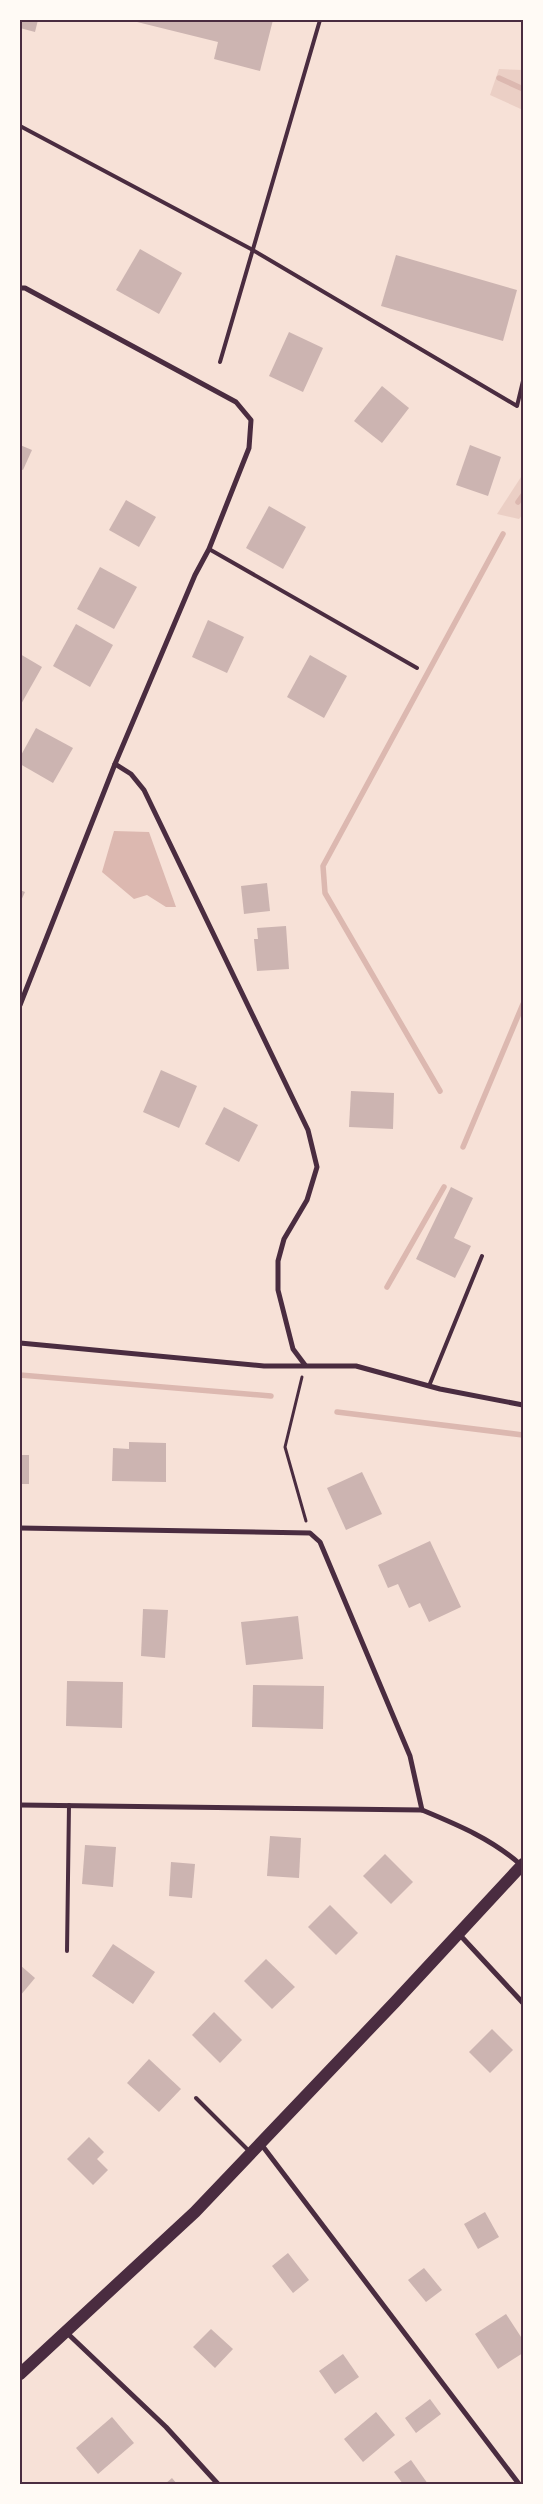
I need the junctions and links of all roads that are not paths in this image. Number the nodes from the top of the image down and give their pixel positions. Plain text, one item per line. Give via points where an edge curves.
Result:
1 (320, 20) edge
2 (20, 126) edge
3 (251, 249) junction
4 (20, 288) edge
5 (220, 362) dead end
6 (523, 381) edge
7 (209, 548) junction
8 (417, 668) dead end
9 (115, 764) junction
10 (20, 1005) edge
11 (482, 1256) dead end
12 (20, 1343) edge
13 (304, 1365) junction
14 (429, 1386) junction
15 (523, 1405) edge
16 (20, 1528) edge
17 (20, 1805) edge
18 (69, 1805) junction
19 (422, 1810) junction
20 (522, 1865) edge
21 (458, 1934) junction
22 (68, 1952) dead end
23 (523, 2002) edge
24 (196, 2098) dead end
25 (260, 2144) junction
26 (251, 2154) junction
27 (66, 2332) junction
28 (20, 2374) edge
29 (218, 2484) edge
30 (519, 2484) edge

1 - 3 lane
2 - 3 lane
3 - 5 lane
3 - 6 lane via 517,406
4 - 7 street via 34,292 236,402 251,420 249,448
7 - 8 lane
7 - 9 street
9 - 10 street
9 - 13 street via 132,774 144,790 308,1130 317,1167 306,1200 284,1240 278,1261 278,1290 293,1349
11 - 14 lane
12 - 13 street via 264,1366
13 - 14 street via 356,1366
14 - 15 street
16 - 19 street via 310,1533 320,1542 410,1756
17 - 18 street
18 - 19 street
18 - 22 lane
19 - 20 street via 470,1830 502,1848
20 - 21 main road
21 - 23 street
21 - 25 main road
24 - 26 lane
25 - 26 main road
25 - 30 street
26 - 27 main road via 195,2212
27 - 28 main road
27 - 29 street via 166,2427

